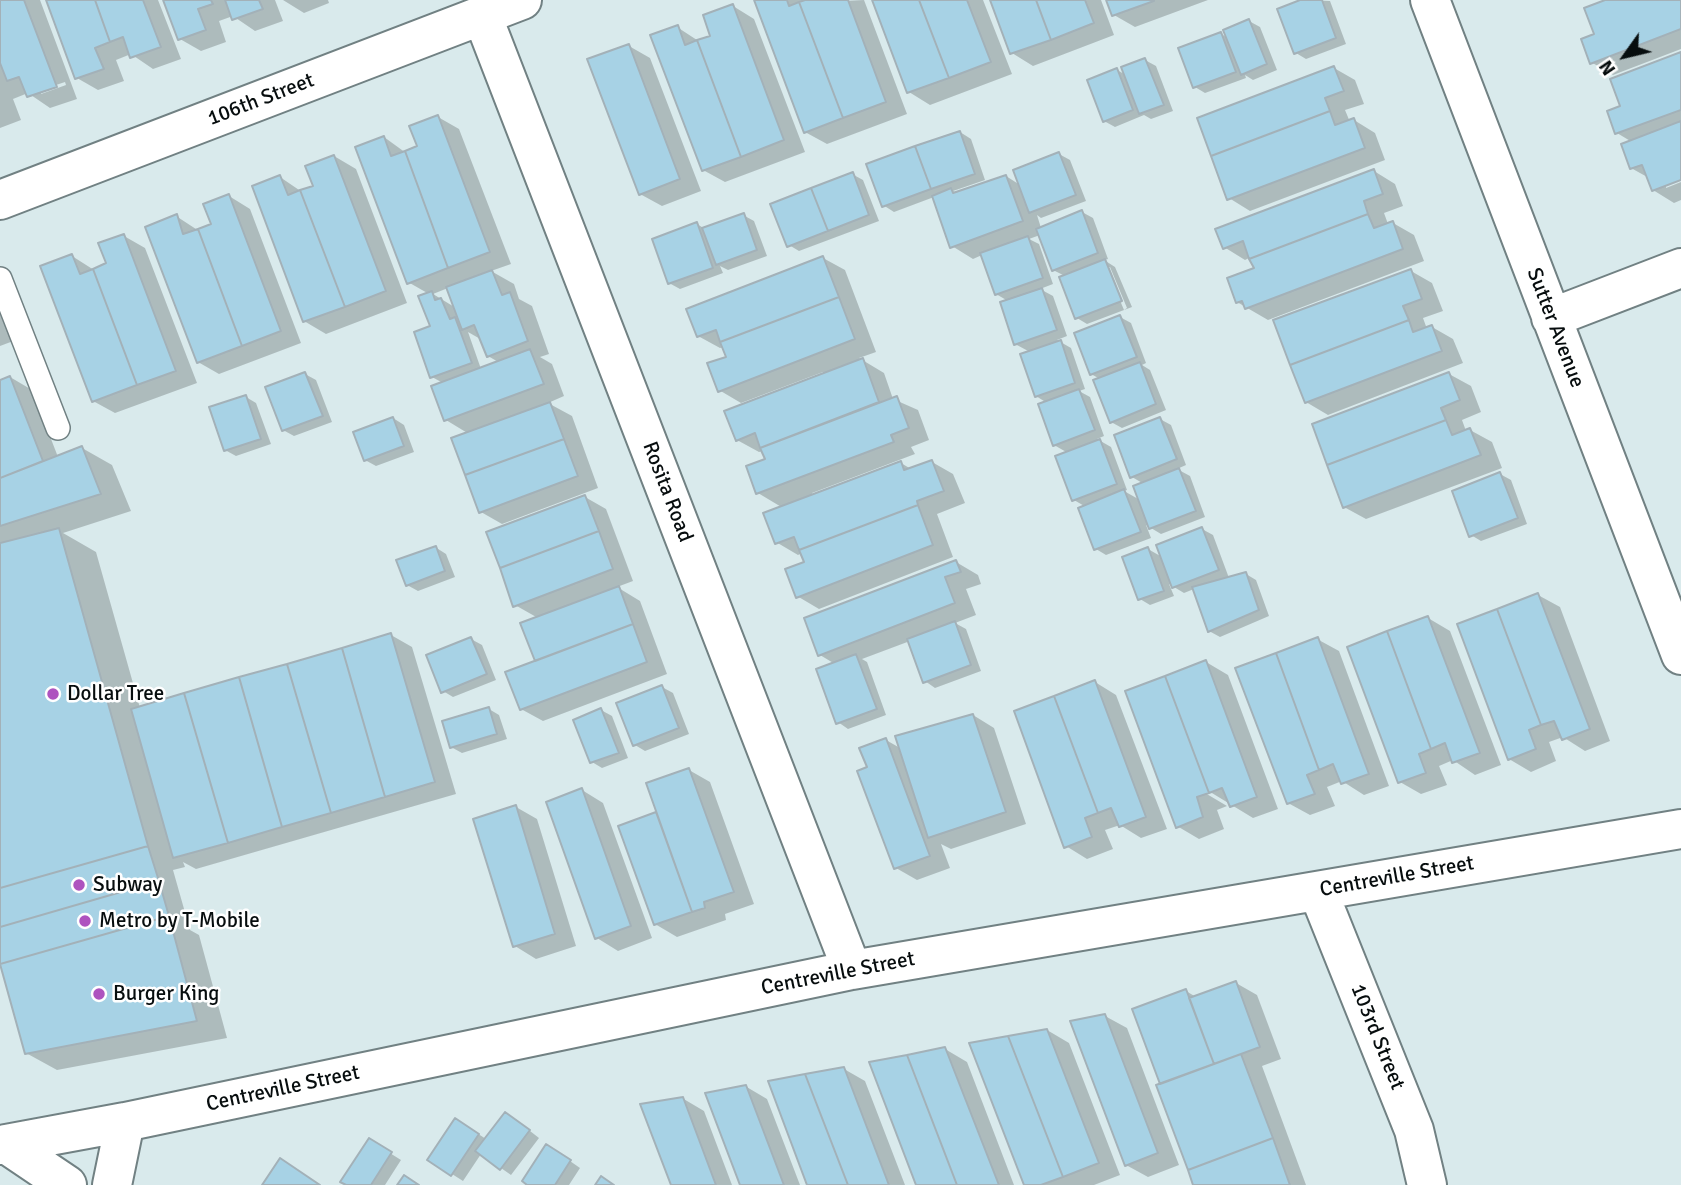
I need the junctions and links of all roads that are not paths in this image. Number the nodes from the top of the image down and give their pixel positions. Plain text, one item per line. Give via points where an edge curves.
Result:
1 (522, 0) edge
2 (1430, 0) edge
3 (482, 15) junction
4 (0, 200) edge
5 (1681, 268) edge
6 (0, 279) edge
7 (1551, 318) junction
8 (58, 428) dead end
9 (1681, 655) edge
10 (1681, 829) edge
11 (1318, 891) junction
12 (852, 970) junction
13 (125, 1122) junction
14 (3, 1144) edge
15 (67, 1185) edge
16 (112, 1185) edge
17 (1427, 1185) edge

1 - 3 street, 106th Street
2 - 7 street, Sutter Avenue
3 - 4 street, 106th Street
3 - 12 street, Rosita Road
5 - 7 street
6 - 8 lane
7 - 9 street, Sutter Avenue
10 - 11 street, Centreville Street
11 - 12 street, Centreville Street
11 - 17 street, 103rd Street via 1414,1130
12 - 13 street, Centreville Street
13 - 14 street, Centreville Street
13 - 16 street
14 - 15 street

